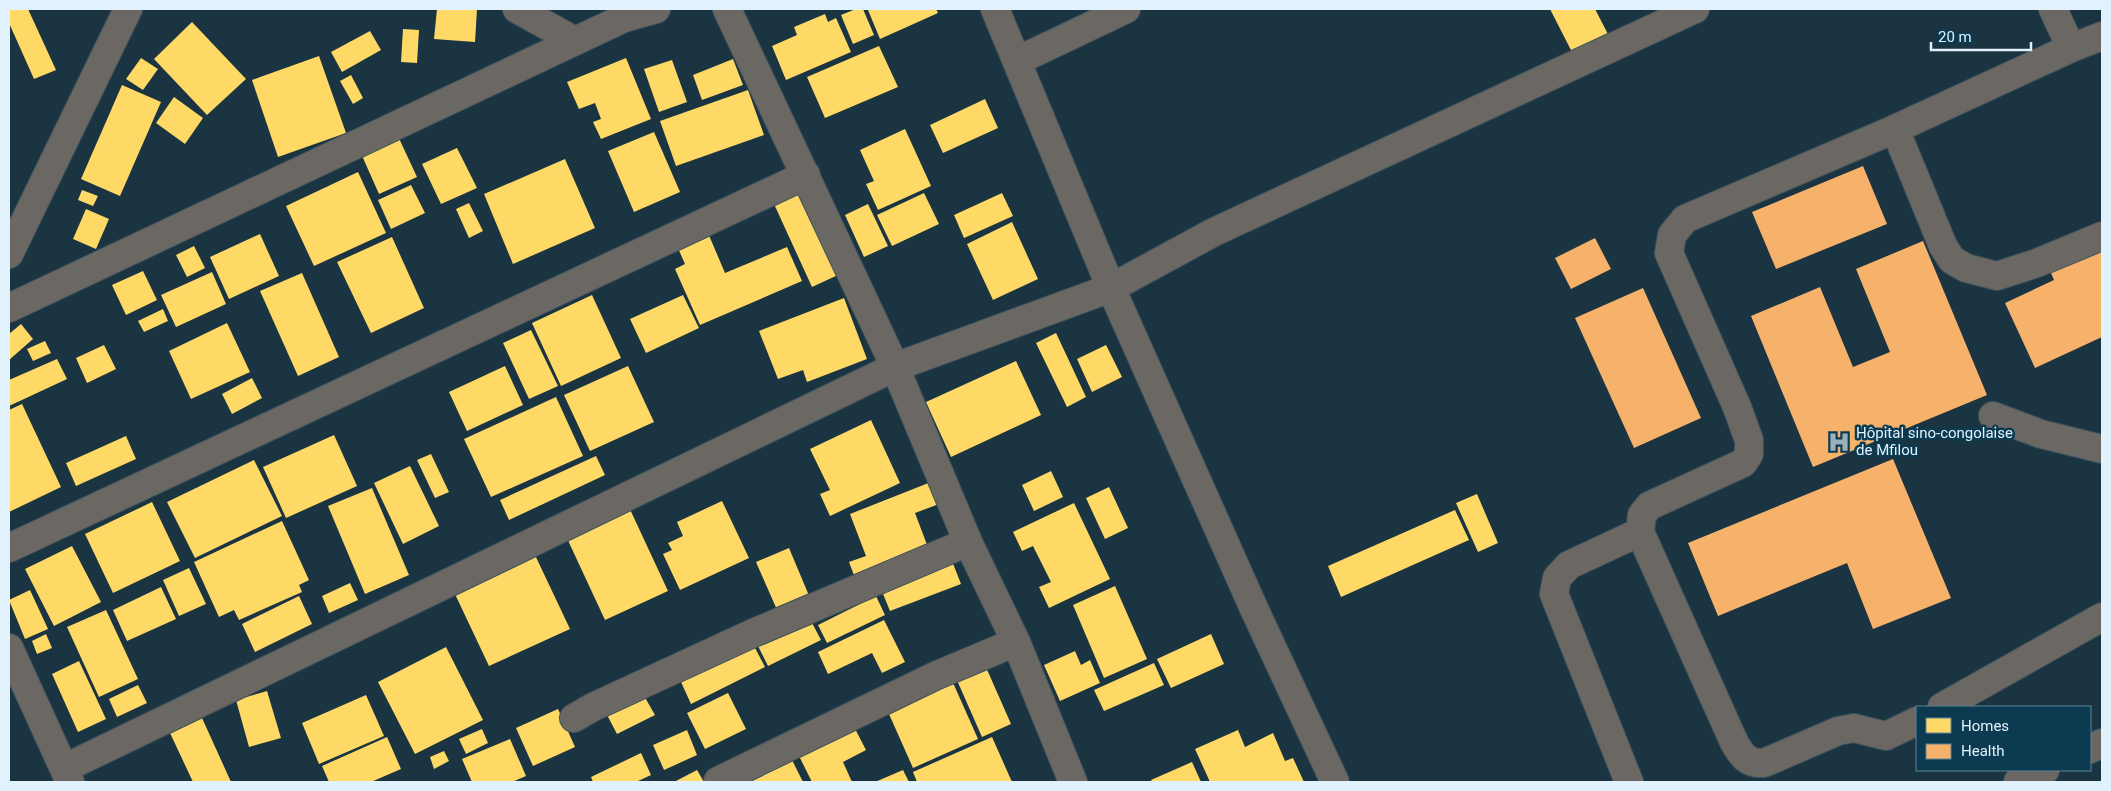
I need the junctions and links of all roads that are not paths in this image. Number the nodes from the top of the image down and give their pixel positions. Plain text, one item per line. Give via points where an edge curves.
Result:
1 (128, 9) edge
2 (516, 9) edge
3 (656, 9) edge
4 (727, 9) edge
5 (995, 9) edge
6 (1126, 9) edge
7 (1695, 9) edge
8 (2053, 9) edge
9 (2102, 36) edge
10 (575, 41) junction
11 (2071, 48) junction
12 (1017, 61) junction
13 (1895, 129) junction
14 (806, 175) junction
15 (2102, 236) edge
16 (12, 237) edge
17 (1110, 288) junction
18 (9, 308) edge
19 (895, 367) junction
20 (1993, 416) dead end
21 (2102, 449) edge
22 (1640, 532) junction
23 (968, 542) junction
24 (9, 548) edge
25 (2102, 617) edge
26 (1016, 642) junction
27 (11, 660) edge
28 (1944, 706) edge
29 (574, 718) dead end
30 (1916, 721) edge
31 (2043, 771) edge
32 (68, 775) edge
33 (718, 780) dead end
34 (1073, 782) edge
35 (1335, 782) edge
36 (1629, 782) edge
37 (2018, 782) edge

1 - 16 street
2 - 10 street
3 - 10 street via 624,18
4 - 14 street
5 - 12 street
6 - 12 street
7 - 17 street via 1214,232
8 - 11 street
9 - 11 street
10 - 18 street
11 - 13 street
12 - 17 street
13 - 15 street via 1943,246 1952,260 1966,268 1997,276
13 - 22 street via 1685,219 1672,235 1669,253 1737,407 1749,440 1749,454 1743,463 1649,506 1642,515
14 - 19 street
14 - 24 street
17 - 19 street
17 - 35 street
19 - 23 street
19 - 32 street
20 - 21 street via 2040,434
22 - 30 street via 1744,759 1754,764 1764,763 1838,731 1854,728 1886,736
22 - 36 street via 1569,565 1557,578 1554,594
23 - 26 street
23 - 29 street via 751,634
25 - 28 street
26 - 33 street via 936,676
26 - 34 street
27 - 32 street
31 - 37 street

